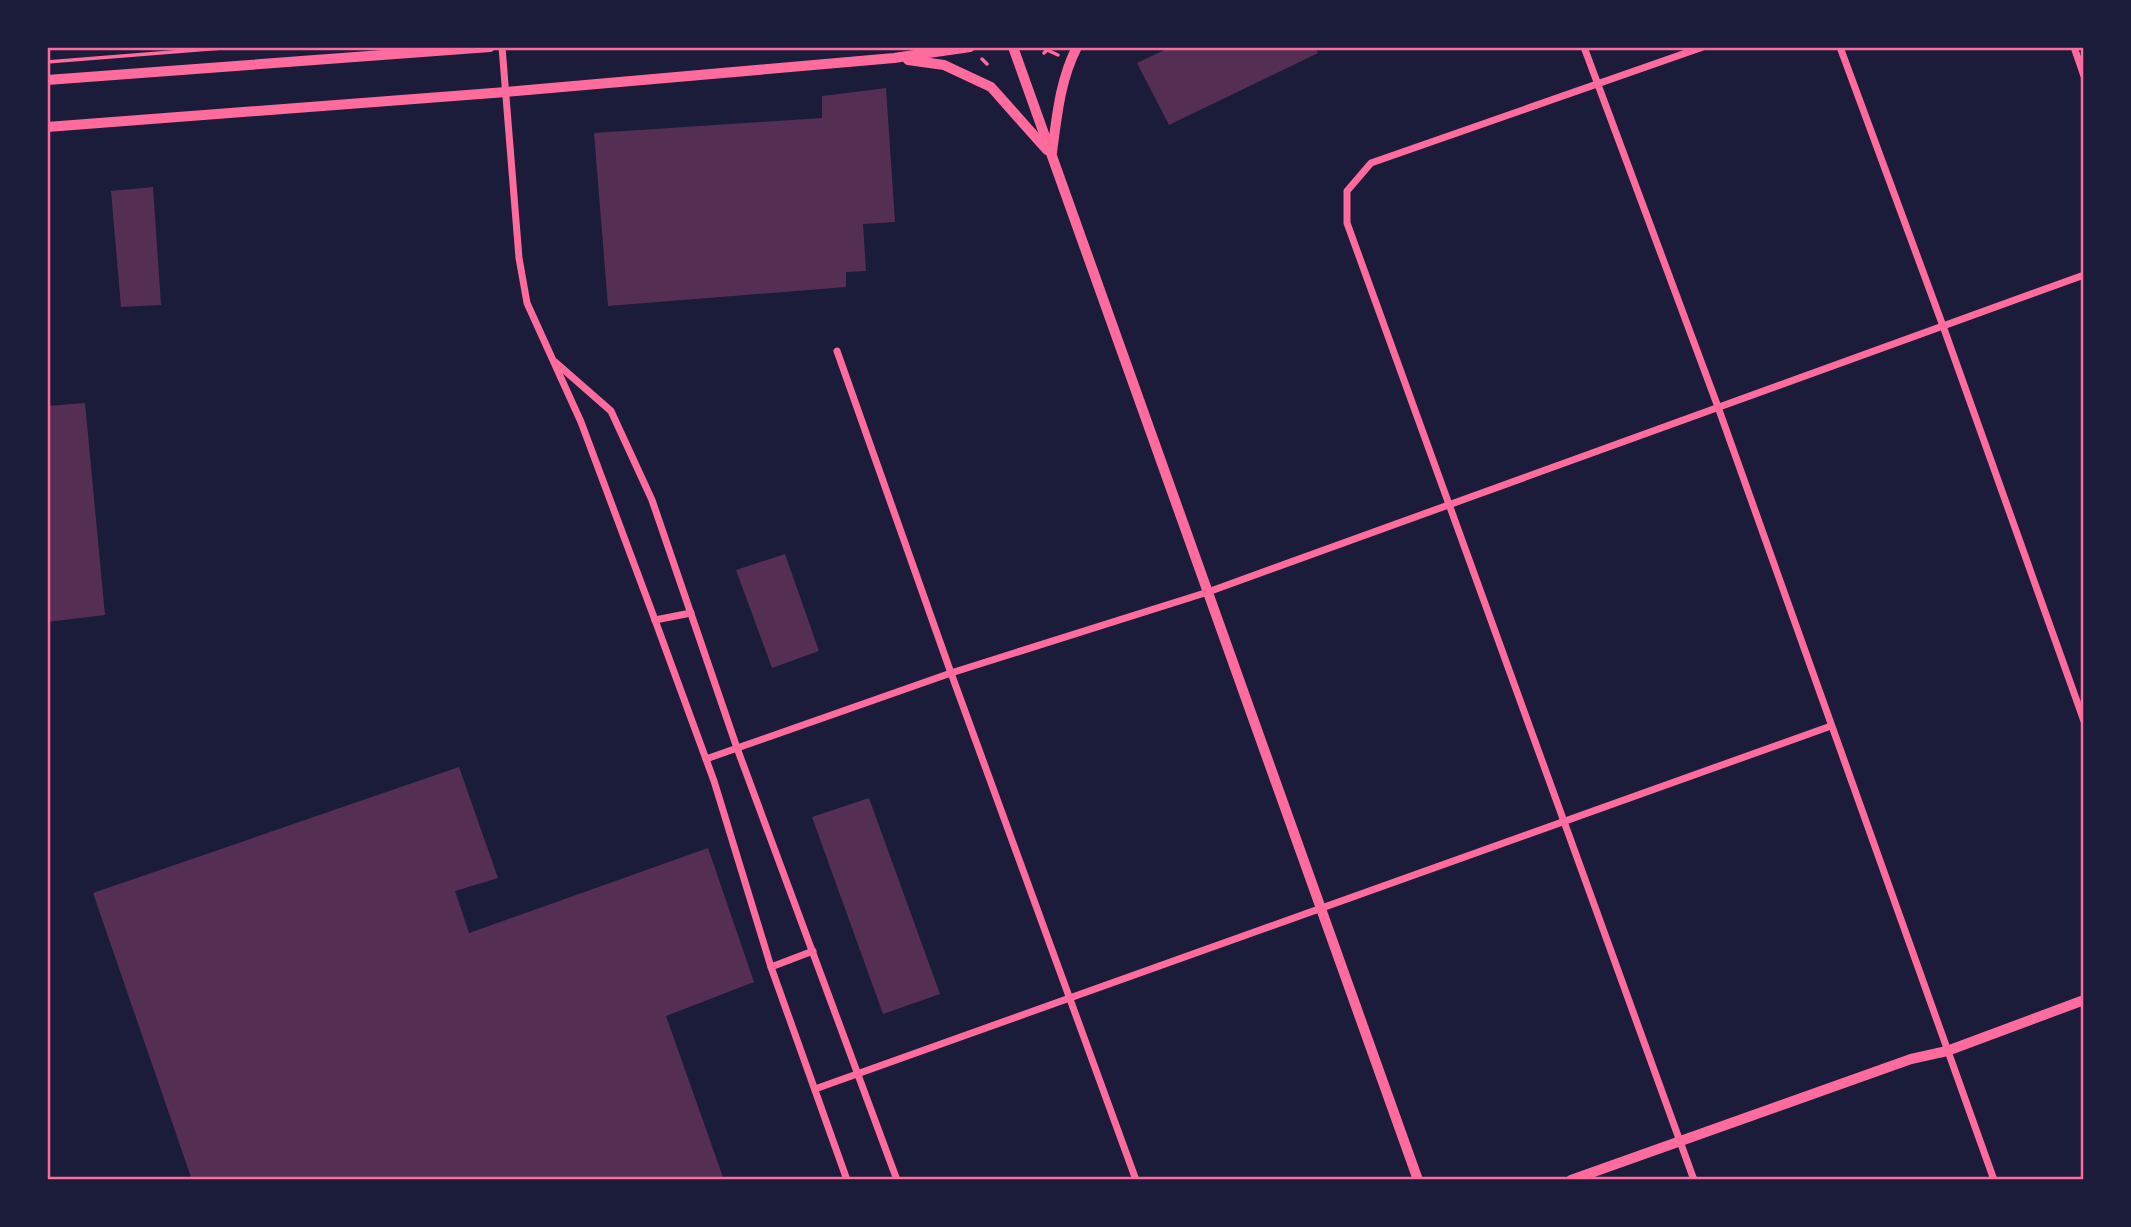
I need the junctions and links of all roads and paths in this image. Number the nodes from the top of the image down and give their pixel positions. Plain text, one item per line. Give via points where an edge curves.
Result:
1 (235, 47) edge
2 (490, 47) edge
3 (502, 47) edge
4 (970, 47) edge
5 (1013, 47) edge
6 (1077, 47) edge
7 (1584, 47) edge
8 (1703, 47) edge
9 (1840, 47) edge
10 (2074, 47) edge
11 (1046, 50) edge
12 (1060, 55) dead end
13 (894, 58) junction
14 (982, 59) dead end
15 (47, 62) edge
16 (987, 65) dead end
17 (2084, 76) edge
18 (47, 80) edge
19 (1597, 85) junction
20 (506, 93) junction
21 (47, 127) edge
22 (1051, 155) junction
23 (2084, 275) edge
24 (1943, 326) junction
25 (837, 351) dead end
26 (552, 360) junction
27 (1718, 407) junction
28 (1449, 505) junction
29 (1208, 592) junction
30 (691, 613) junction
31 (655, 620) junction
32 (951, 673) junction
33 (2084, 721) edge
34 (1831, 726) junction
35 (737, 748) junction
36 (706, 759) junction
37 (1564, 820) junction
38 (1320, 907) junction
39 (813, 951) junction
40 (771, 967) junction
41 (1069, 998) junction
42 (2084, 1000) edge
43 (1947, 1051) junction
44 (859, 1074) junction
45 (815, 1089) junction
46 (1682, 1142) junction
47 (847, 1180) edge
48 (897, 1180) edge
49 (1136, 1180) edge
50 (1418, 1180) edge
51 (1571, 1180) edge
52 (1694, 1180) edge
53 (1994, 1180) edge

1 - 15 path
2 - 18 main road
3 - 20 street
4 - 13 main road
5 - 22 main road
6 - 22 main road via 1063,81
7 - 19 street
8 - 19 street
9 - 24 street
10 - 17 street
11 - 12 path
13 - 20 main road
13 - 22 main road via 944,65 991,87
14 - 16 path
19 - 27 street
19 - 28 street via 1371,163 1347,191 1347,223
20 - 21 main road
20 - 26 street via 522,282
22 - 29 main road
23 - 24 street
24 - 27 street
24 - 33 street
25 - 32 street
26 - 30 street via 611,411 652,500
26 - 31 street via 581,422
27 - 28 street
27 - 34 street
28 - 29 street
28 - 37 street
29 - 32 street
29 - 38 main road
30 - 31 street
30 - 35 street
31 - 36 street
32 - 35 street
32 - 41 street
34 - 37 street
34 - 43 street
35 - 36 street
35 - 39 street
36 - 40 street
37 - 38 street
37 - 46 street
38 - 41 street
38 - 50 main road
39 - 40 street
39 - 44 street
40 - 45 street
41 - 44 street
41 - 49 street
42 - 43 street
43 - 46 street via 1911,1059
43 - 53 street
44 - 45 street
44 - 48 street
45 - 47 street
46 - 51 street
46 - 52 street

